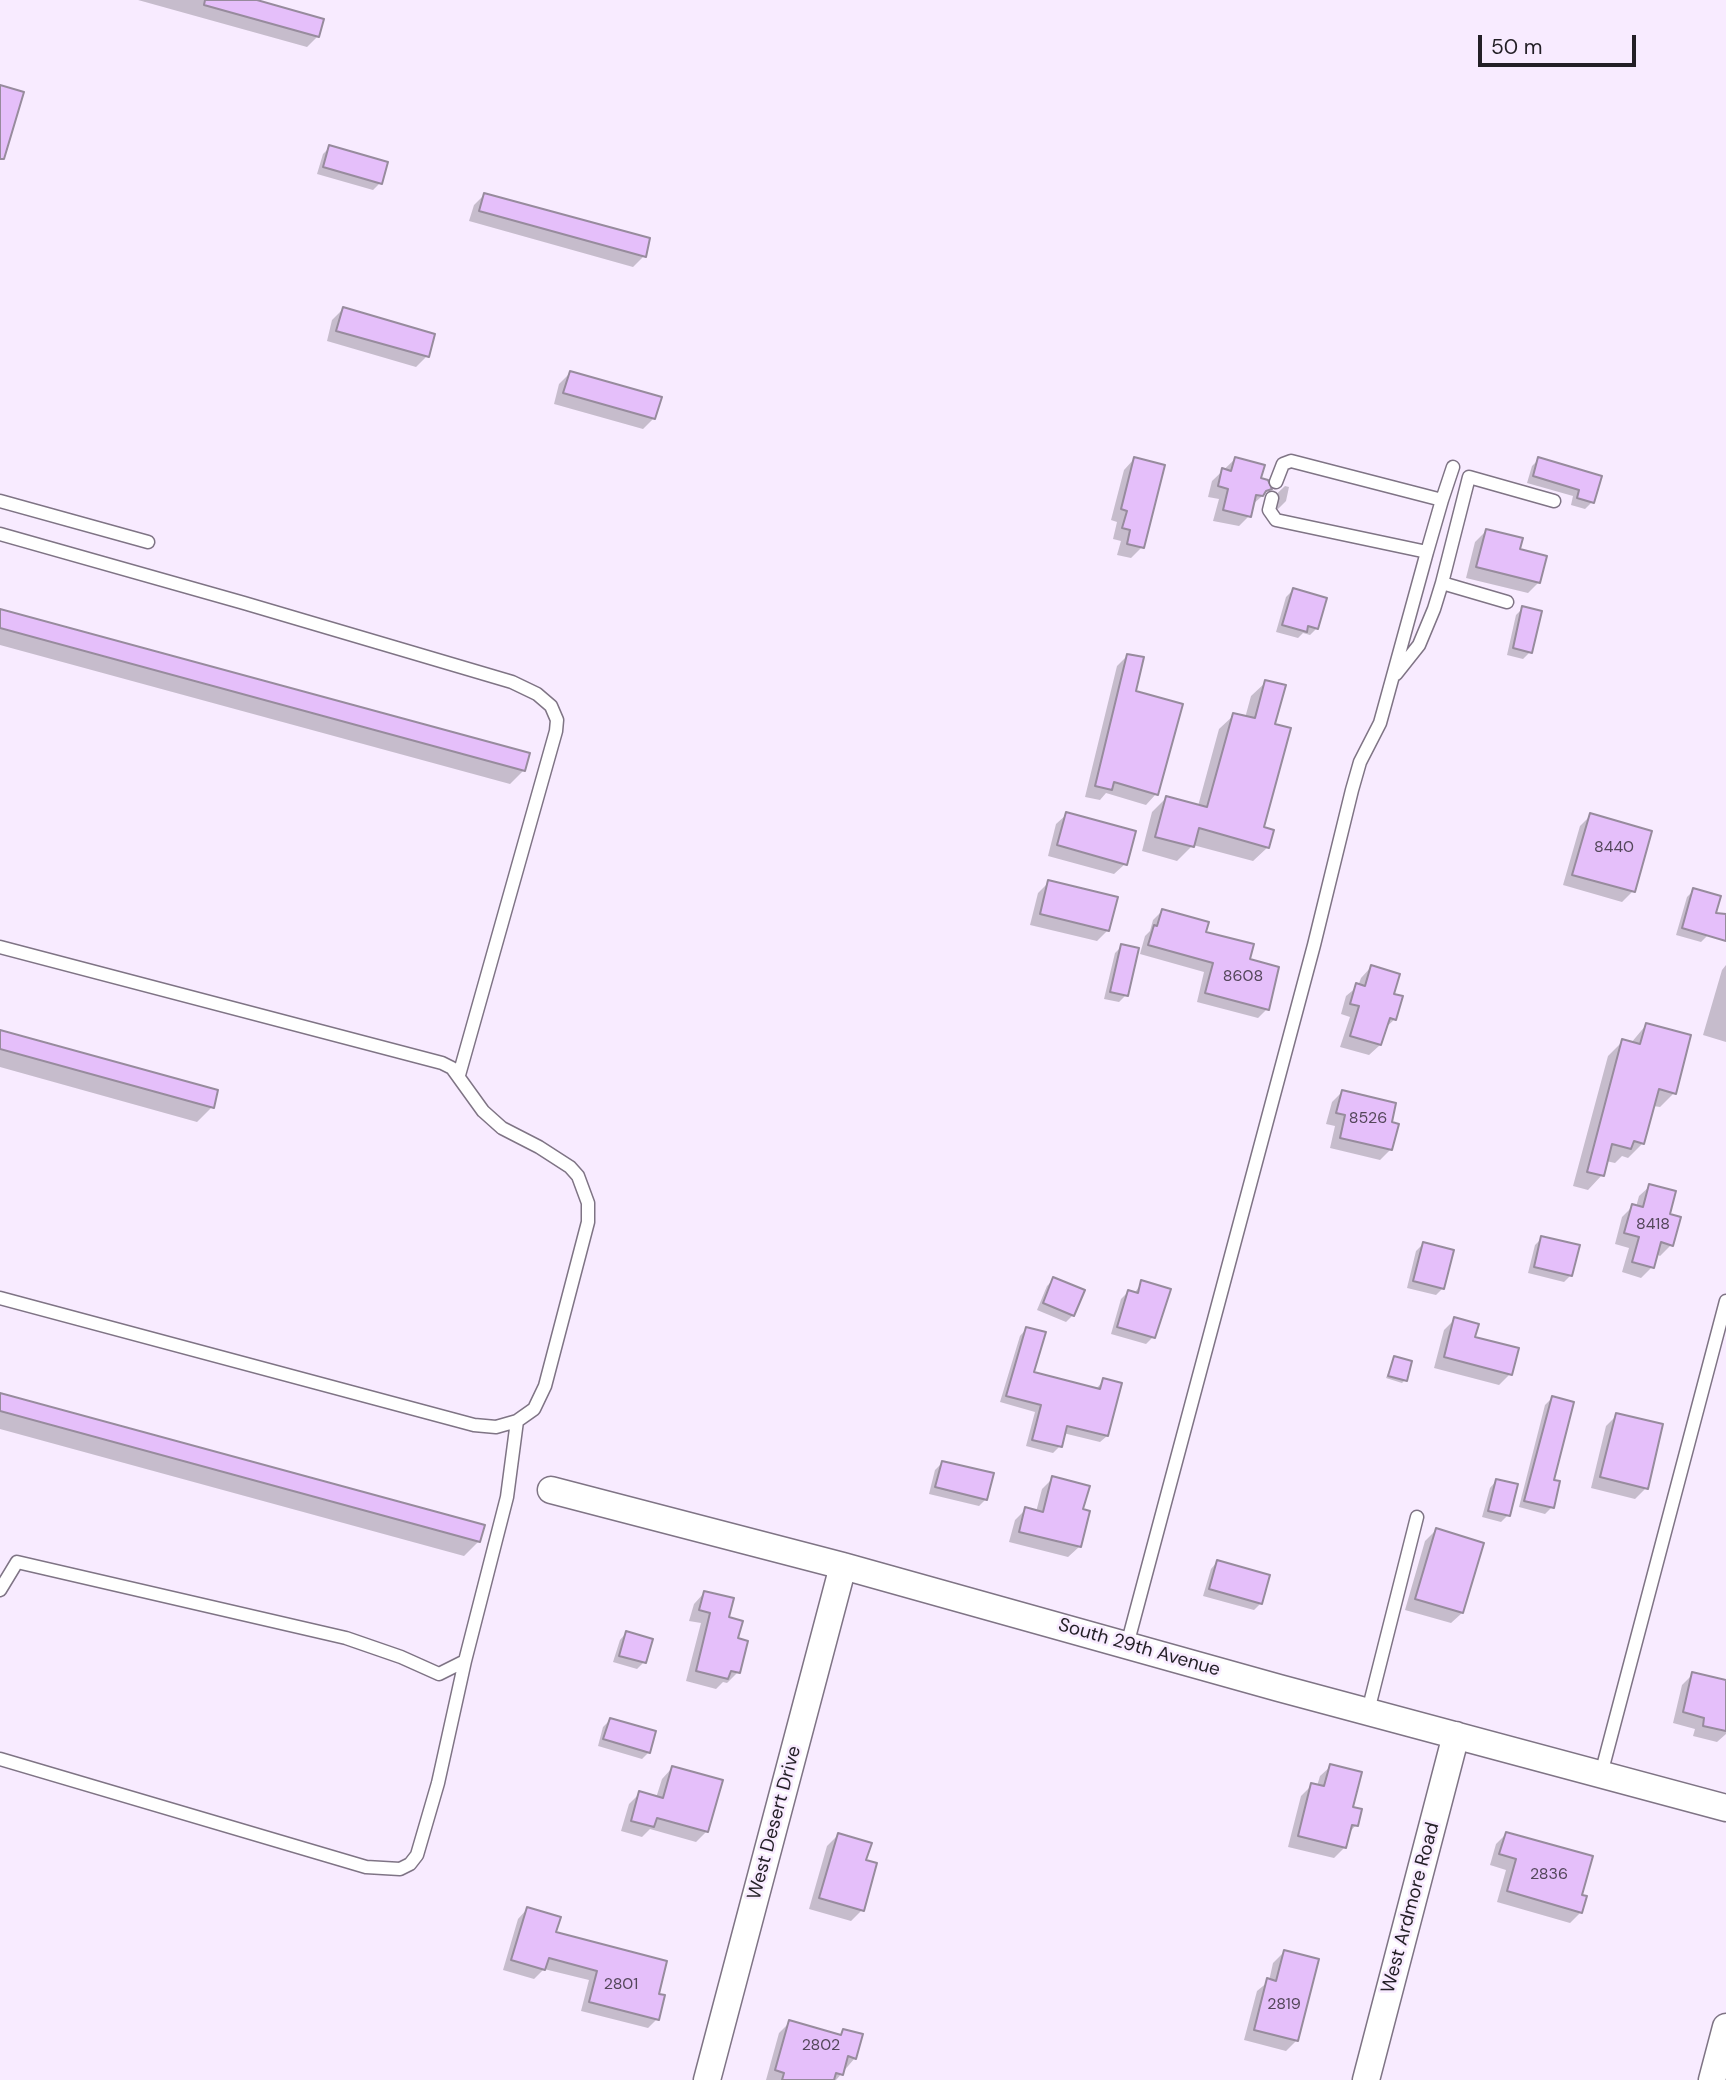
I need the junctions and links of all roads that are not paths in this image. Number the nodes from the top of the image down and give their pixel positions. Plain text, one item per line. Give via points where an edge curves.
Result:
1 (1453, 467) dead end
2 (1276, 482) dead end
3 (1272, 498) dead end
4 (1442, 500) junction
5 (1554, 500) dead end
6 (0, 501) edge
7 (0, 534) edge
8 (148, 542) dead end
9 (1427, 552) junction
10 (1442, 583) junction
11 (1507, 602) dead end
12 (1393, 677) junction
13 (0, 947) edge
14 (459, 1075) junction
15 (0, 1298) edge
16 (1726, 1301) edge
17 (517, 1422) junction
18 (551, 1490) dead end
19 (1417, 1517) dead end
20 (843, 1566) junction
21 (0, 1590) edge
22 (1127, 1645) junction
23 (465, 1661) junction
24 (1368, 1711) junction
25 (1456, 1735) junction
26 (0, 1759) edge
27 (1601, 1774) junction
28 (1726, 1808) edge
29 (1726, 2027) edge
30 (707, 2080) edge
31 (1366, 2080) edge
32 (1712, 2080) edge

1 - 4 lane
2 - 4 lane via 1283,464 1291,461
3 - 9 lane via 1269,510 1276,520
4 - 9 lane
5 - 10 lane via 1469,477
6 - 8 lane
7 - 14 lane via 512,682 551,706 556,731
9 - 12 lane
10 - 11 lane
10 - 12 lane via 1419,645
12 - 22 lane via 1352,790
13 - 14 lane via 442,1063
14 - 17 lane via 483,1111 502,1128 570,1167 588,1203 588,1222 545,1386 534,1409
15 - 17 lane via 474,1425 496,1427
16 - 27 lane
17 - 23 lane via 507,1497
18 - 20 street, South 29th Avenue
19 - 24 lane
20 - 22 street, South 29th Avenue
20 - 30 street, West Desert Drive
21 - 23 lane via 17,1562 346,1638 439,1674
22 - 24 street, South 29th Avenue
23 - 26 lane via 417,1855 400,1869 366,1867
24 - 25 street, South 29th Avenue
25 - 27 street, South 29th Avenue
25 - 31 street, West Ardmore Road
27 - 28 street, South 29th Avenue
29 - 32 street

